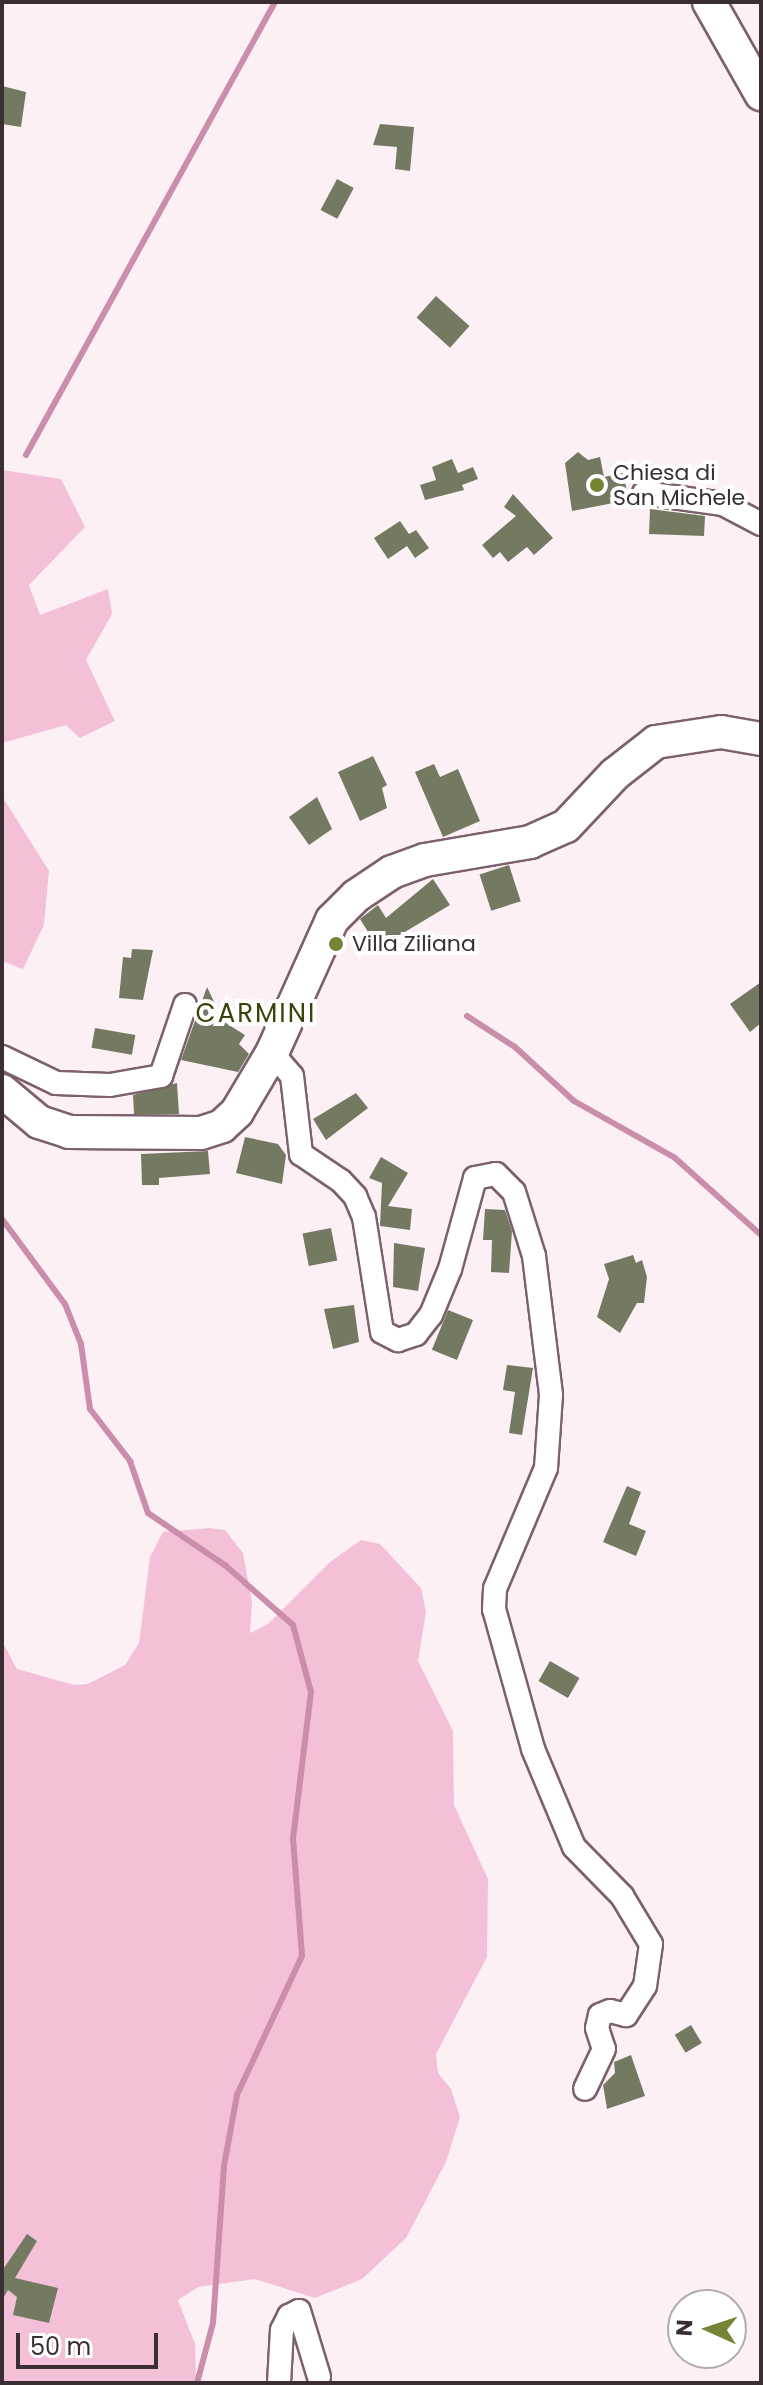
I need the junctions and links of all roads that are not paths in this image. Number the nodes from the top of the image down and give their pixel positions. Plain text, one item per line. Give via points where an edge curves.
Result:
1 (709, 2) edge
2 (761, 94) edge
3 (644, 493) dead end
4 (761, 524) edge
5 (761, 739) edge
6 (185, 1005) dead end
7 (272, 1053) junction
8 (2, 1057) edge
9 (2, 1091) edge
10 (585, 2089) dead end
11 (319, 2377) dead end
12 (279, 2383) edge

1 - 2 street
3 - 4 street via 723,504
5 - 7 street via 721,732 656,742 615,774 566,826 530,842 425,860 380,880 332,920
6 - 8 street via 161,1076 110,1085 56,1083
7 - 9 street via 237,1112 222,1126 201,1133 69,1132 39,1122
7 - 10 street via 292,1076 301,1154 341,1181 364,1217 382,1332 398,1340 416,1334 431,1315 450,1269 475,1178 496,1174 514,1192 534,1256 551,1395 546,1468 495,1589 494,1609 533,1749 574,1847 622,1896 651,1944 645,1986 626,2015 600,2015 597,2028 604,2049
11 - 12 street via 299,2311 289,2316 282,2330

